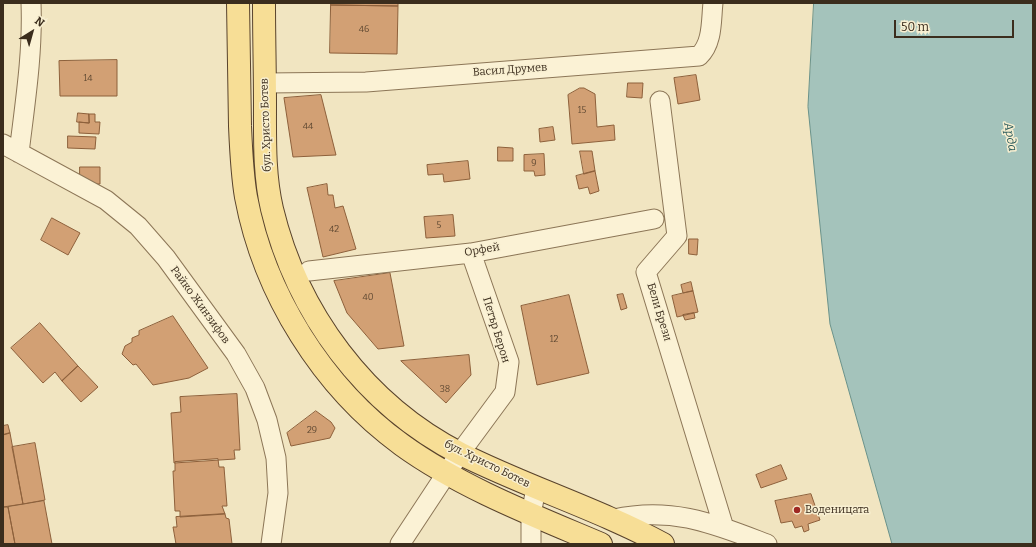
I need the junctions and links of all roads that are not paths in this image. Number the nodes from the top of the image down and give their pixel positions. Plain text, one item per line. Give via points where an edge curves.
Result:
1 (31, 3) edge
2 (238, 3) edge
3 (264, 3) edge
4 (712, 3) edge
5 (265, 83) junction
6 (660, 101) dead end
7 (11, 148) edge
8 (654, 218) dead end
9 (471, 253) junction
10 (309, 271) dead end
11 (460, 453) junction
12 (448, 474) junction
13 (536, 488) junction
14 (532, 515) junction
15 (614, 519) junction
16 (724, 528) junction
17 (271, 544) edge
18 (400, 544) edge
19 (531, 544) edge
20 (601, 544) edge
21 (663, 544) edge
22 (768, 544) edge

1 - 7 street via 28,77
2 - 12 main road via 241,140 246,196 254,235 277,295 314,356 361,411 401,445
3 - 5 main road, бул. Христо Ботев
4 - 5 street, Васил Друмев via 706,50 700,56 366,82
5 - 11 main road, бул. Христо Ботев via 265,153 272,208 291,271 320,324 347,364 408,422
6 - 16 street, Бели Брези via 677,236 646,272
7 - 17 street, Райко Жинзифов via 106,200 138,226 166,258 236,354 255,388 267,420 276,458 278,493
8 - 9 street, Орфей
9 - 10 street, Орфей
9 - 11 street, Петър Берон via 509,362 505,392
11 - 12 street, Петър Берон
11 - 13 main road, бул. Христо Ботев
12 - 14 main road
12 - 18 street, Петър Берон
13 - 14 street
13 - 15 main road, бул. Христо Ботев
14 - 19 street
14 - 20 main road
15 - 16 street via 655,514 695,518
15 - 21 main road, бул. Христо Ботев
16 - 22 street

